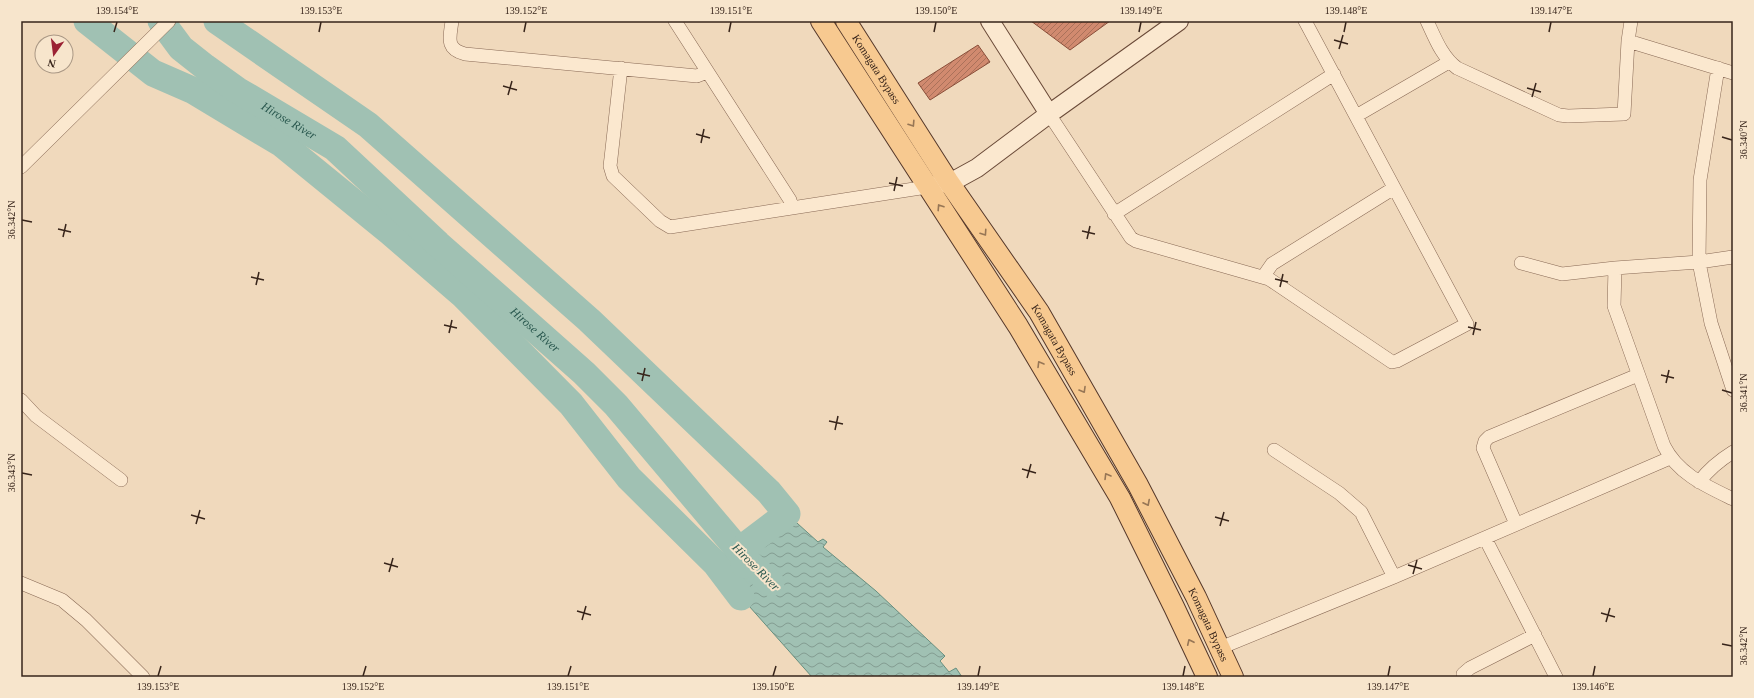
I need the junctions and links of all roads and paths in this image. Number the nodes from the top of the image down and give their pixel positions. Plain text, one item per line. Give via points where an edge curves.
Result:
1 (169, 21) edge
2 (452, 21) edge
3 (674, 21) edge
4 (821, 21) edge
5 (846, 21) edge
6 (990, 21) edge
7 (1179, 21) edge
8 (1305, 21) edge
9 (1427, 21) edge
10 (1631, 21) edge
11 (1628, 41) junction
12 (1449, 62) junction
13 (621, 68) junction
14 (1718, 68) junction
15 (707, 72) junction
16 (1733, 72) edge
17 (1334, 74) junction
18 (1049, 114) junction
19 (1356, 116) junction
20 (21, 168) edge
21 (948, 181) junction
22 (927, 187) junction
23 (1394, 188) junction
24 (792, 208) junction
25 (1114, 214) junction
26 (1733, 257) edge
27 (1699, 262) junction
28 (1521, 263) dead end
29 (1615, 268) junction
30 (1263, 277) junction
31 (1638, 375) junction
32 (1733, 390) edge
33 (21, 400) edge
34 (1274, 450) dead end
35 (1733, 452) edge
36 (1670, 458) junction
37 (121, 480) dead end
38 (1699, 482) junction
39 (1733, 499) edge
40 (1516, 524) junction
41 (1485, 538) junction
42 (1394, 577) junction
43 (21, 584) edge
44 (1535, 636) junction
45 (1220, 648) junction
46 (143, 677) edge
47 (1207, 677) edge
48 (1233, 677) edge
49 (1464, 677) edge
50 (1556, 677) edge

1 - 20 street
2 - 13 street via 451,46 465,54
3 - 15 street
4 - 22 main road, Komagata Bypass
5 -> 21 main road, Komagata Bypass
6 - 18 street
7 - 18 street
8 - 17 street
9 - 12 street
10 - 11 street
11 - 12 street via 1624,114 1559,115
11 - 14 street
12 - 19 street
13 - 15 street via 697,76
13 - 24 street via 611,172 660,221 670,227 676,227
14 - 16 street
14 - 27 street via 1700,180
15 - 24 street via 790,200
17 - 19 street
17 - 25 street
18 - 21 street via 977,168
18 - 25 street
19 - 23 street
21 - 22 street
21 -> 45 main road, Komagata Bypass via 1039,312 1138,484
22 - 24 street
47 -> 22 main road, Komagata Bypass via 1120,498 1018,326
23 - 30 street via 1272,264
23 - 30 street via 1467,324 1397,362 1392,362 1274,281
25 - 30 street via 1126,233 1136,241
26 - 27 street
27 - 29 street
27 - 32 street via 1711,323
28 - 29 street via 1562,274
29 - 31 street via 1614,306
31 - 36 street
31 - 40 street via 1489,437 1485,441 1483,448
33 - 37 street via 36,416
34 - 42 street via 1339,493 1361,512
35 - 38 street via 1706,472
36 - 38 street
36 - 40 street
38 - 39 street
40 - 41 street
41 - 42 street
41 - 44 street
42 - 45 street
43 - 46 street via 62,600 86,620
44 - 49 street via 1470,668 1463,674
44 - 50 street
45 - 48 main road, Komagata Bypass

